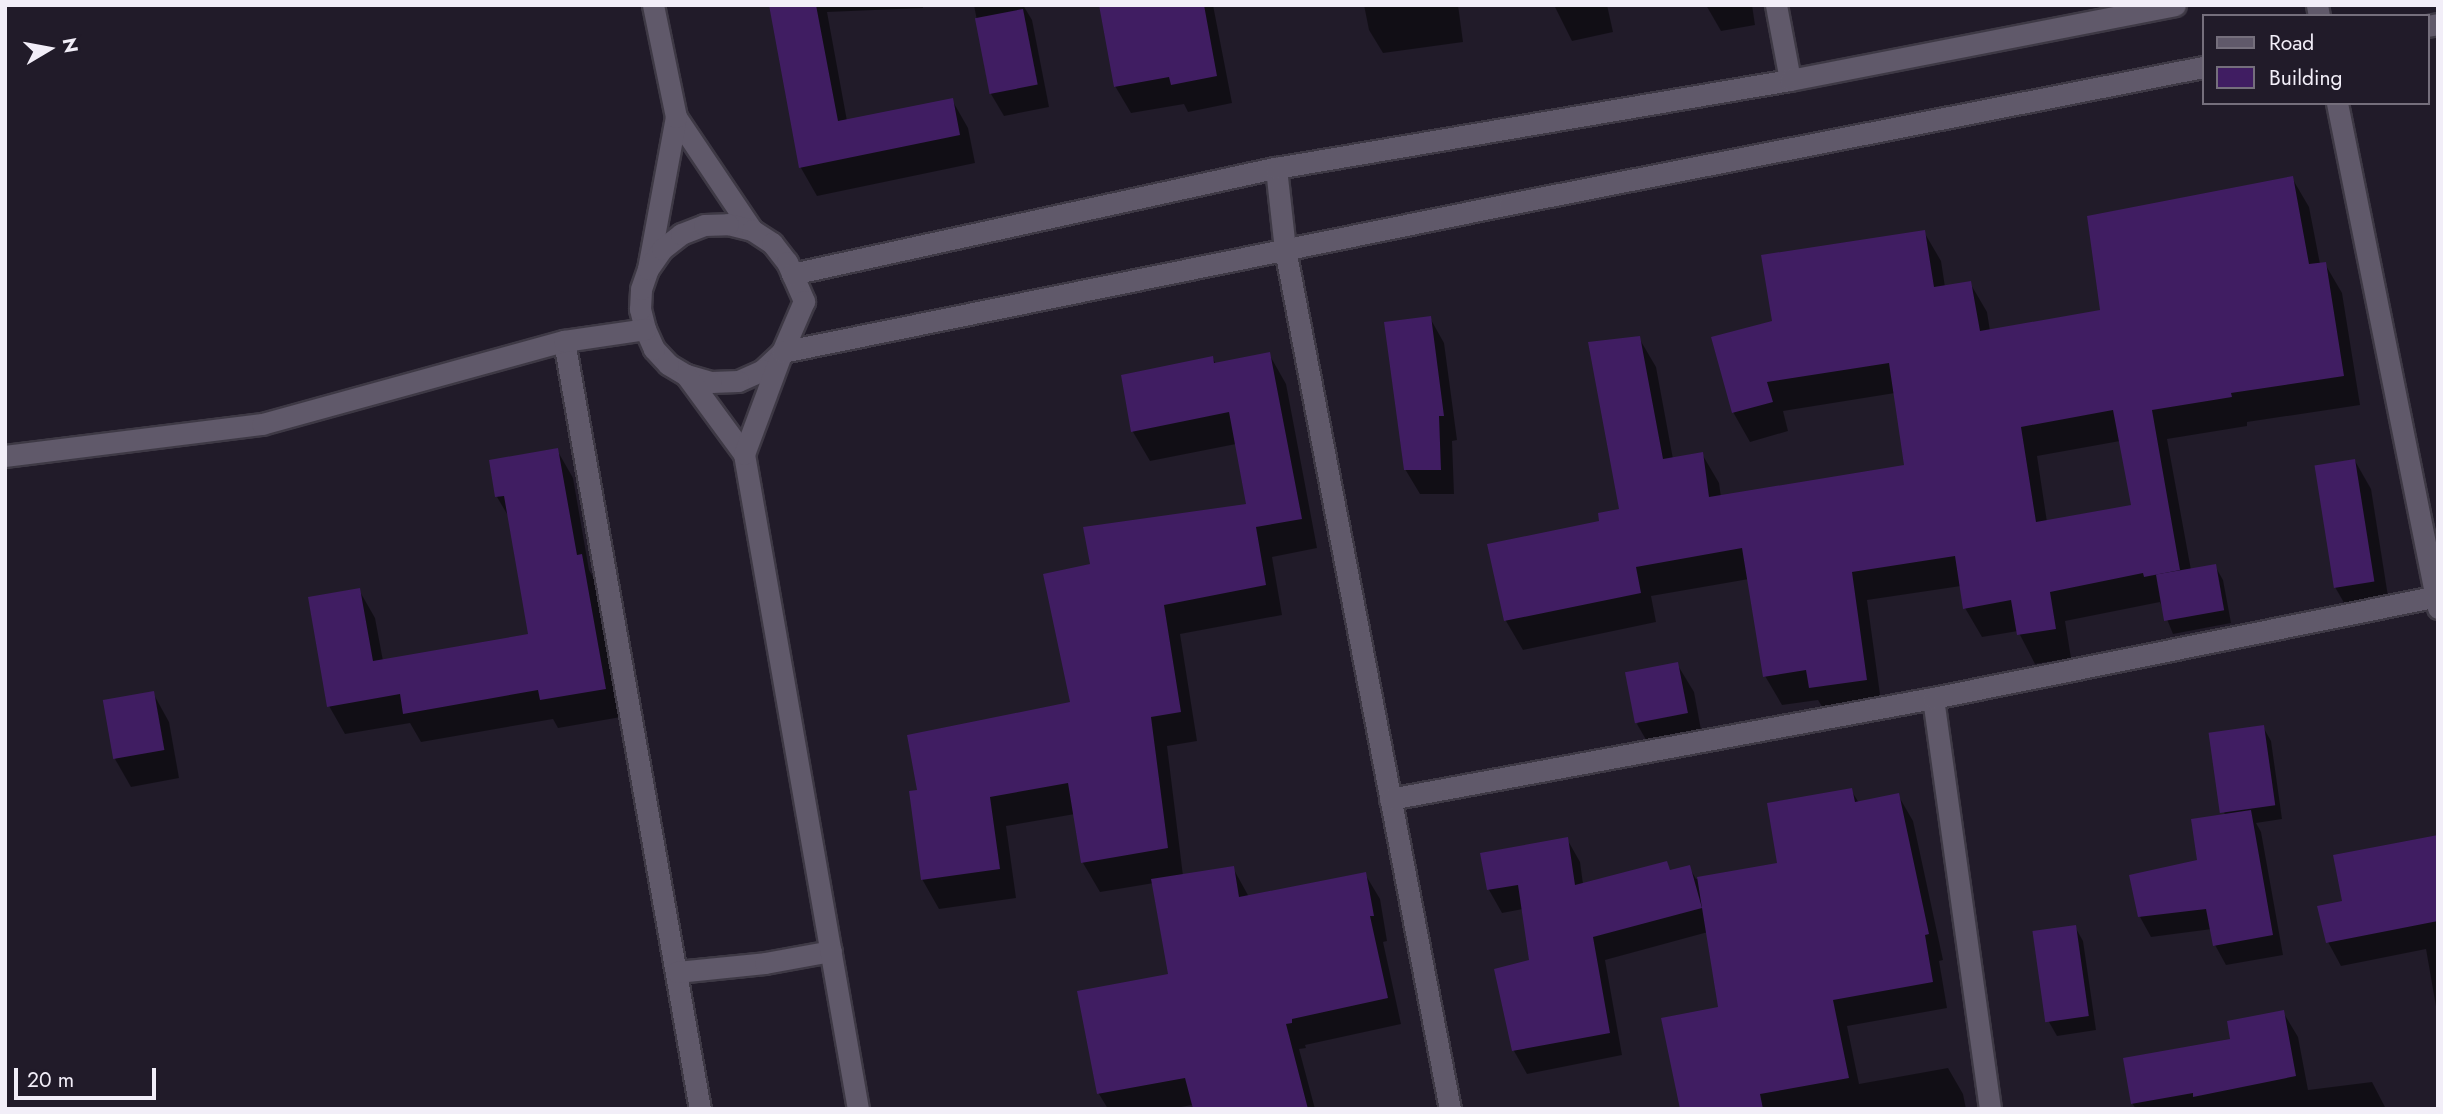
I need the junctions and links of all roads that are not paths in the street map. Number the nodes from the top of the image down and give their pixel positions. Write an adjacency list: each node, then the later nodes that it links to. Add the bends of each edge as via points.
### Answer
1 (653, 5): 7 (street)
2 (1776, 5): 5 (street)
3 (2175, 5): 5 (street)
4 (2202, 67): 10 (street)
5 (1790, 80): 8 (street)
6 (2337, 105): 19 (street)
7 (676, 117): 9 (street); 11 (street)
8 (1276, 168): 10 (street); 12 (street)
9 (752, 230): 11 (street, via 704,225 681,234 662,249); 12 (street, via 772,243)
10 (1285, 249): 15 (street); 21 (street)
11 (648, 269): 13 (street, via 640,309)
12 (792, 274): 15 (street, via 804,301)
13 (645, 330): 14 (street); 16 (street, via 654,349)
14 (564, 341): 18 (street, via 262,424); 23 (street)
15 (782, 352): 16 (street, via 763,370 738,381 711,382); 17 (street)
16 (686, 375): 17 (street)
17 (744, 454): 22 (street)
18 (5, 456)
19 (2437, 600): 20 (street)
20 (1933, 698): 21 (street); 27 (street)
21 (1390, 799): 26 (street)
22 (831, 951): 23 (street); 25 (street)
23 (677, 972): 24 (street)
24 (700, 1109)
25 (859, 1109)
26 (1450, 1109)
27 (1990, 1109)

